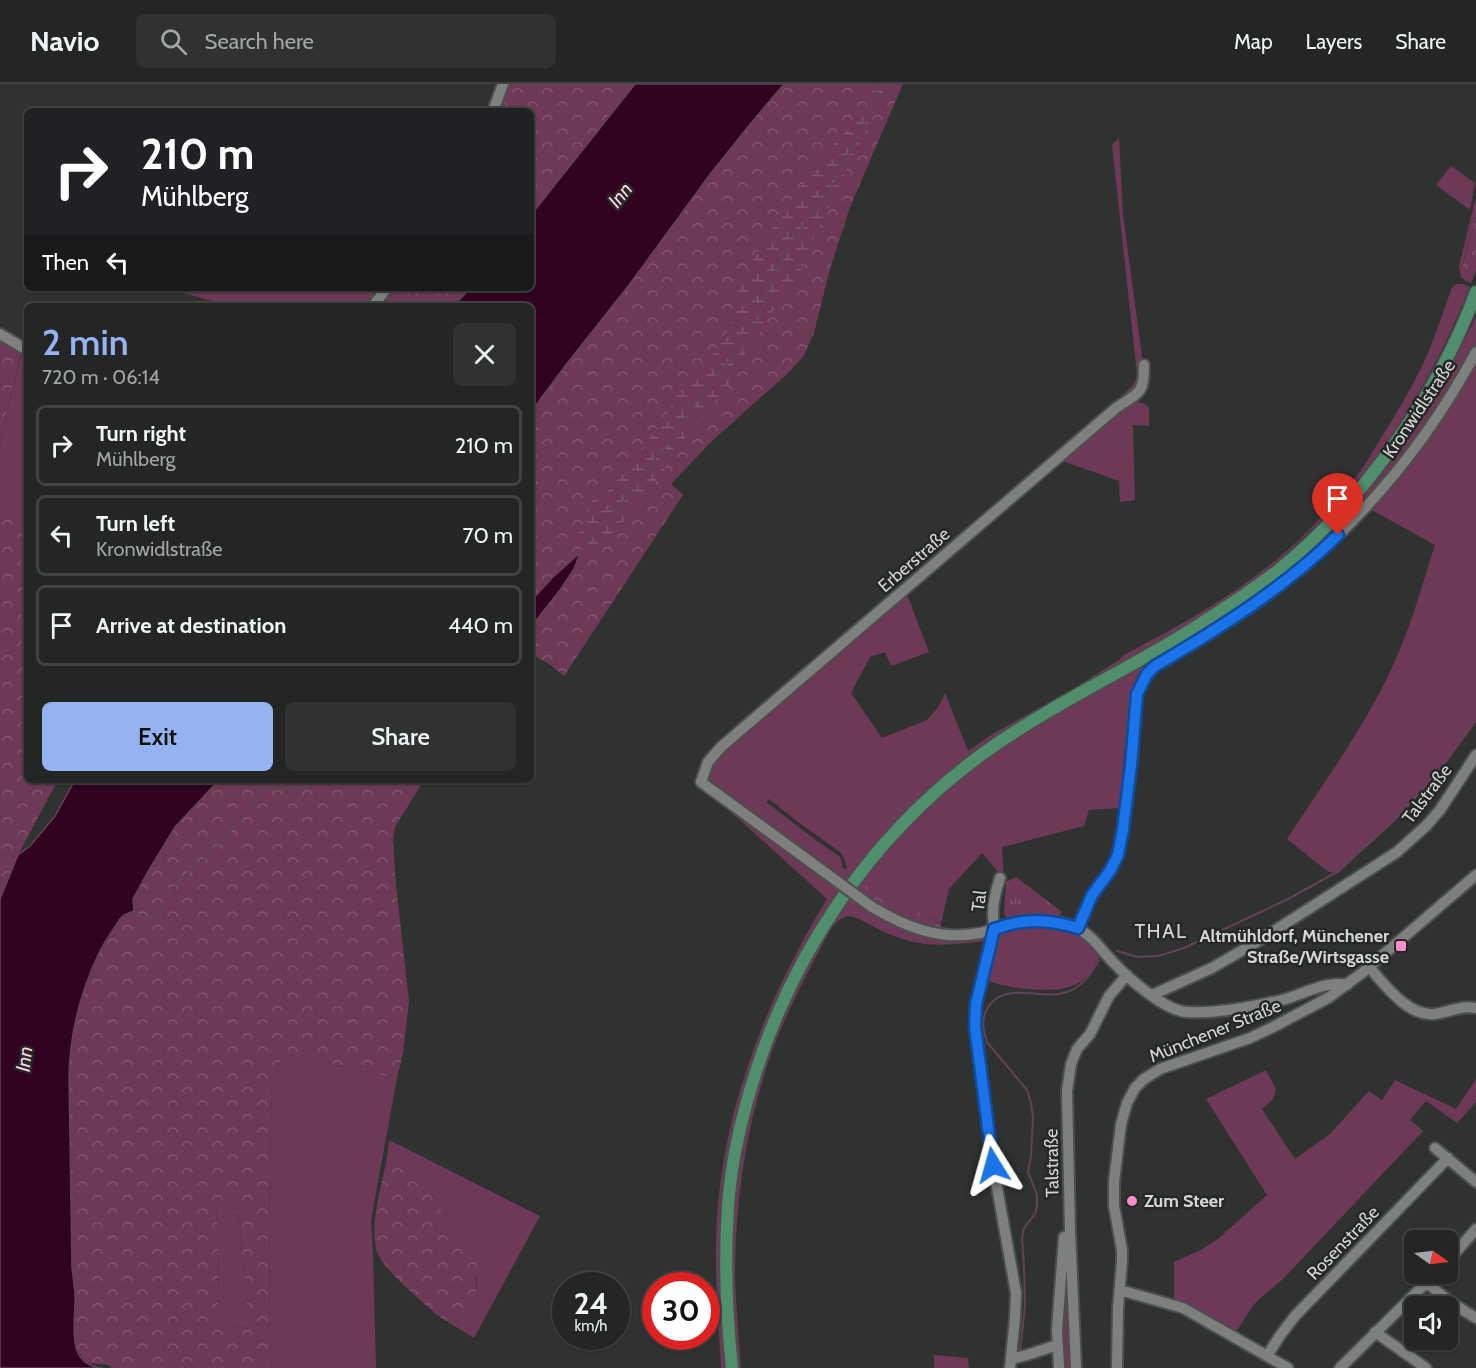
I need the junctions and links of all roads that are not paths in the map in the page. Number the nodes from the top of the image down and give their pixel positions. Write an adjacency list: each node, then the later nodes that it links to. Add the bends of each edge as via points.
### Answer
1 (503, 84): 2 (street)
2 (494, 108)
3 (385, 291): 5 (street)
4 (1476, 292): 35 (main road, via 1447,357 1405,428 1356,493 1318,534 1279,570 1232,604 1024,726 963,769 879,848 824,923 775,1018 737,1143 729,1191 726,1257)
5 (375, 303)
6 (0, 334): 7 (street)
7 (24, 348)
8 (1476, 352): 13 (street, Kronwidlstraße, via 1452,395 1406,460 1324,549 1232,620 1147,674 1137,694 1118,855 1092,895)
9 (1144, 365): 14 (street, Erberstraße, bridge, via 1144,381 1138,395 1116,408 721,747 708,762 701,782 872,907 909,927 942,935)
10 (1476, 755): 18 (street, Talstraße, via 1440,810 1397,852 1260,940 1212,968)
11 (1476, 875): 15 (street, Münchener Straße)
12 (1000, 878): 14 (street, Tal)
13 (1078, 928): 14 (street, via 1031,920); 16 (street)
14 (994, 929): 34 (street, Tal, via 976,1004 975,1027 993,1165 1016,1293)
15 (1369, 967): 17 (street, Münchener Straße); 19 (street, via 1401,1002 1415,1011 1434,1014)
16 (1127, 975): 18 (street); 25 (street, Talstraße, via 1108,996 1071,1064 1067,1091)
17 (1347, 985): 18 (street, via 1326,985 1281,1000 1201,1012 1176,1010); 29 (street, Münchener Straße, via 1250,1038 1160,1069 1135,1088 1121,1124 1115,1176 1114,1206 1122,1250)
18 (1152, 995)
19 (1476, 1008)
20 (1435, 1148): 21 (street)
21 (1448, 1158): 23 (street); 33 (street, Rosenstraße, via 1295,1316)
22 (1476, 1166): 23 (street)
23 (1472, 1178)
24 (1476, 1229): 26 (street)
25 (1070, 1231): 32 (street, via 1065,1232 1064,1239); 37 (street, Talstraße)
26 (1458, 1250)
27 (1424, 1284): 31 (street)
28 (1428, 1284): 30 (street)
29 (1120, 1290): 33 (street, via 1183,1308); 38 (street, Münchener Straße)
30 (1476, 1318)
31 (1375, 1332): 40 (street); 41 (street)
32 (1057, 1345): 34 (street); 36 (street)
33 (1267, 1356): 39 (street)
34 (1011, 1362)
35 (732, 1368)
36 (1059, 1368)
37 (1076, 1368)
38 (1117, 1368)
39 (1288, 1368)
40 (1340, 1368)
41 (1426, 1368)

